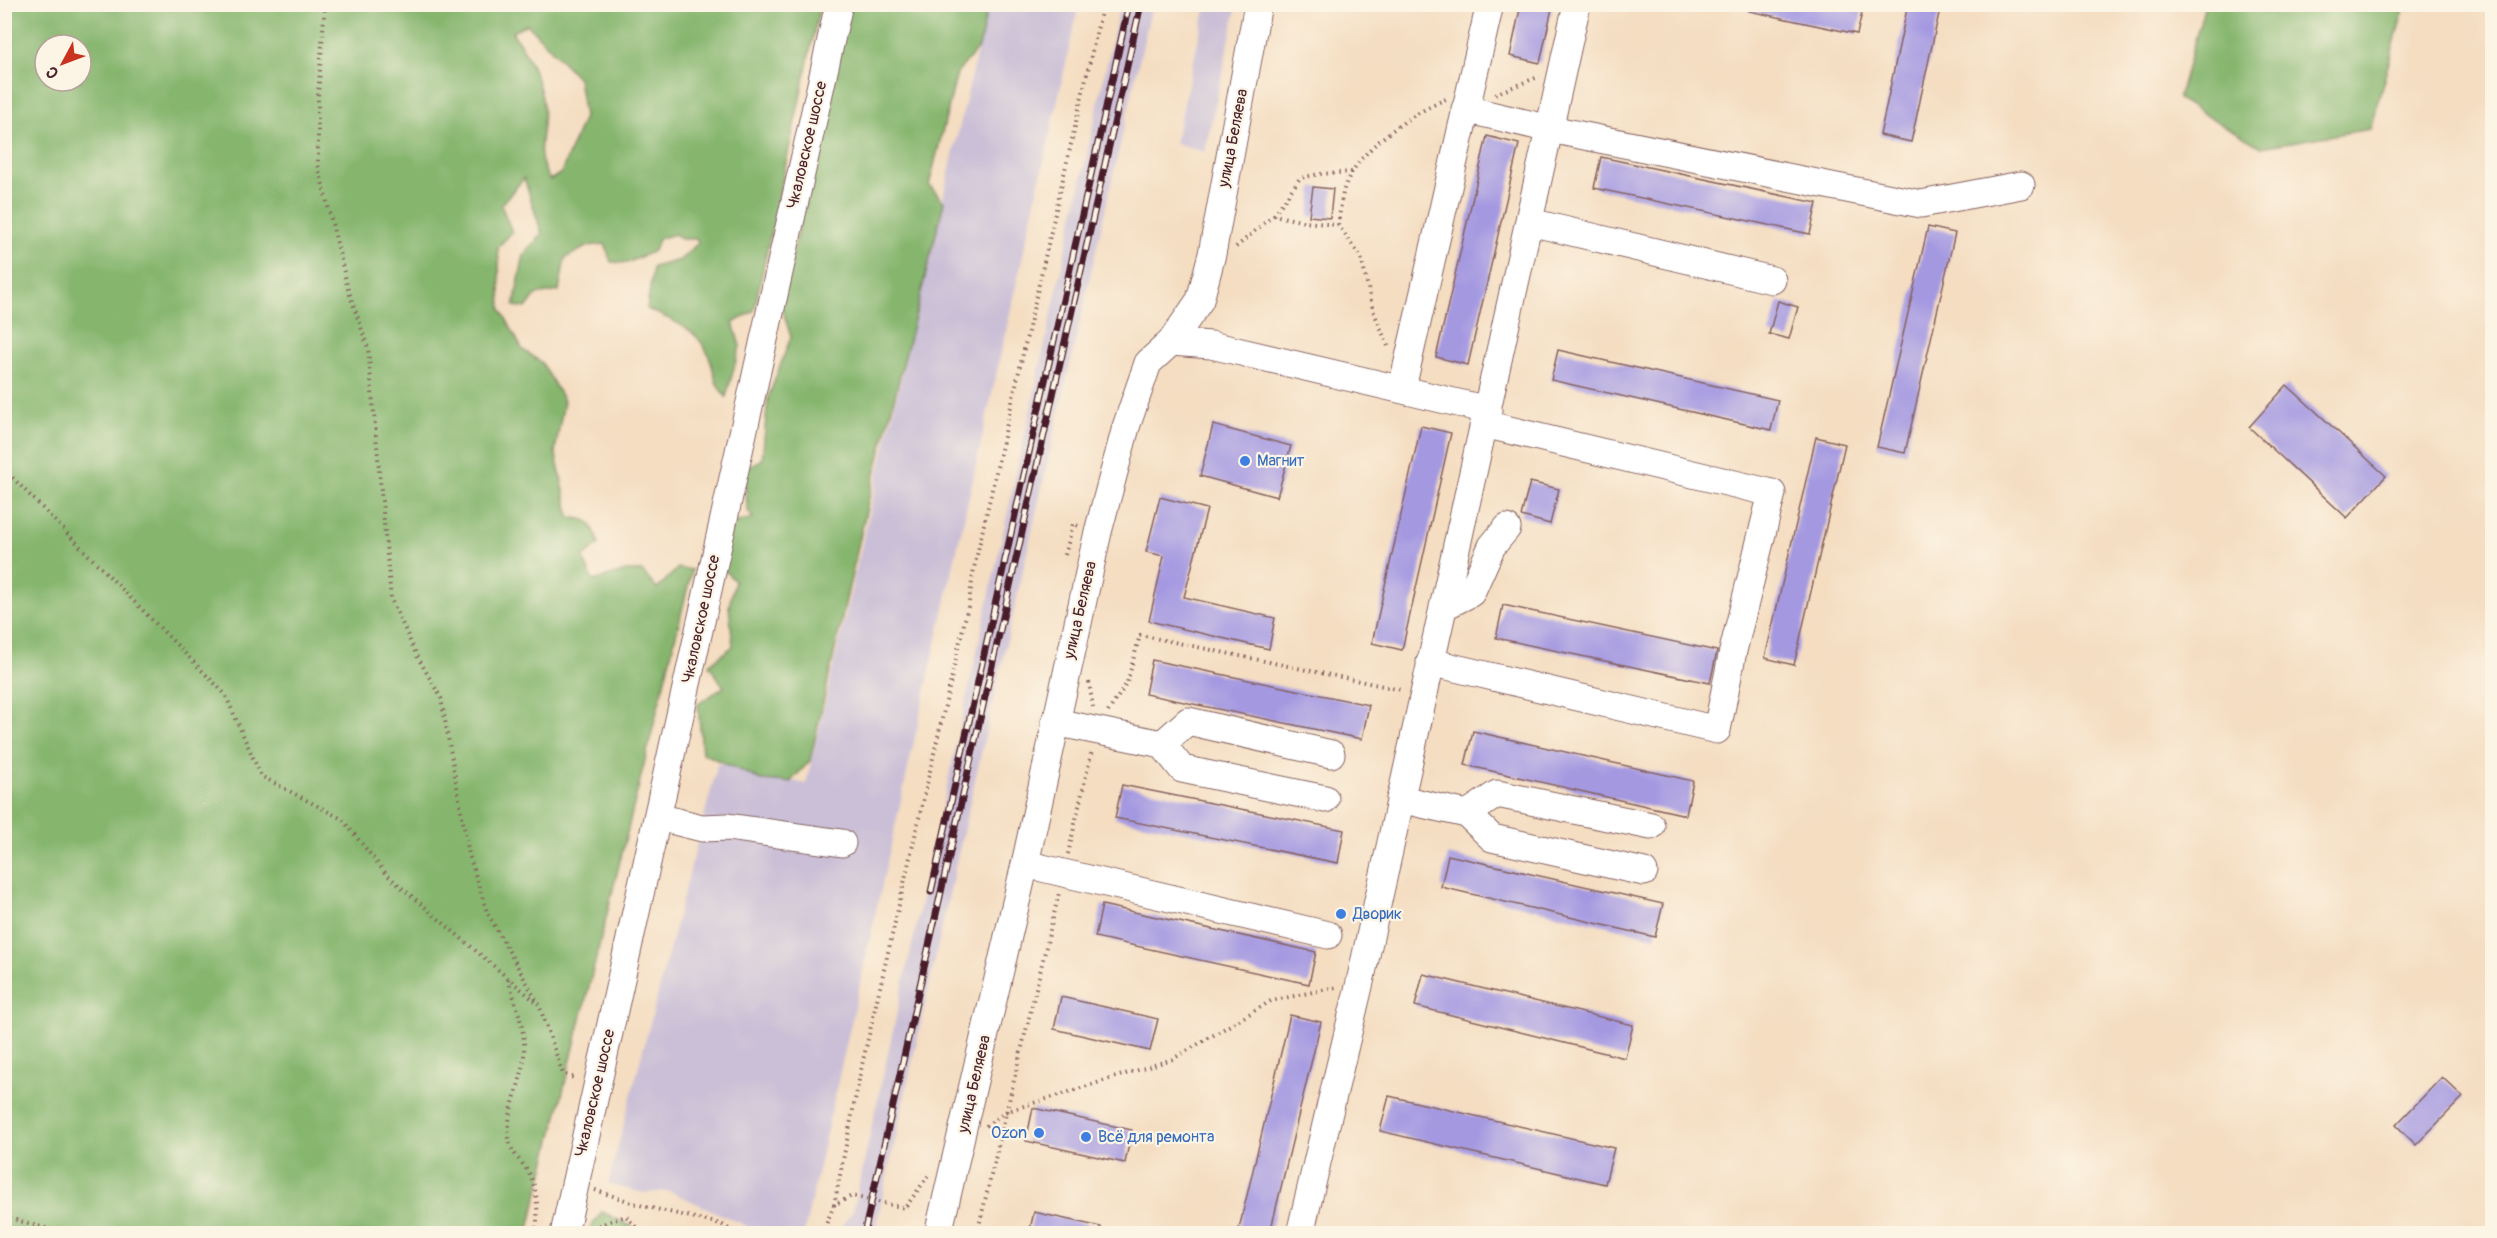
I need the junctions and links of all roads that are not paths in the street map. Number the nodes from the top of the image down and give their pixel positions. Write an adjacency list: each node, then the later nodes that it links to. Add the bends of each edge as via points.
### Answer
1 (839, 4): 22 (street, Чкаловское шоссе)
2 (1258, 4): 10 (street, улица Беляева, via 1212,254 1200,300)
3 (1490, 4): 5 (street)
4 (1577, 4): 6 (street)
5 (1467, 103): 6 (street); 11 (street)
6 (1550, 129): 7 (street, via 1922,204); 8 (street)
7 (2022, 186)
8 (1530, 222): 9 (street); 12 (street)
9 (1772, 280)
10 (1171, 342): 11 (street, via 1242,343); 16 (street, улица Беляева, via 1148,363 1126,427)
11 (1401, 388): 12 (street)
12 (1486, 417): 14 (street); 15 (street, via 1772,493 1717,730)
13 (1507, 528): 14 (street, via 1492,546 1470,593)
14 (1443, 607): 15 (street)
15 (1430, 662): 20 (street)
16 (1055, 722): 17 (street); 25 (street, улица Беляева)
17 (1162, 744): 18 (street, via 1188,721); 19 (street, via 1182,769)
18 (1331, 754)
19 (1325, 798)
20 (1400, 799): 21 (street); 30 (street)
21 (1467, 814): 23 (street, via 1497,794); 26 (street, via 1492,838)
22 (658, 817): 24 (street, via 702,828 728,827); 28 (street, Чкаловское шоссе, via 575,1184)
23 (1651, 826)
24 (842, 843)
25 (1025, 864): 27 (street); 29 (street, улица Беляева)
26 (1644, 872)
27 (1328, 935)
28 (572, 1232)
29 (938, 1233)
30 (1300, 1233)

